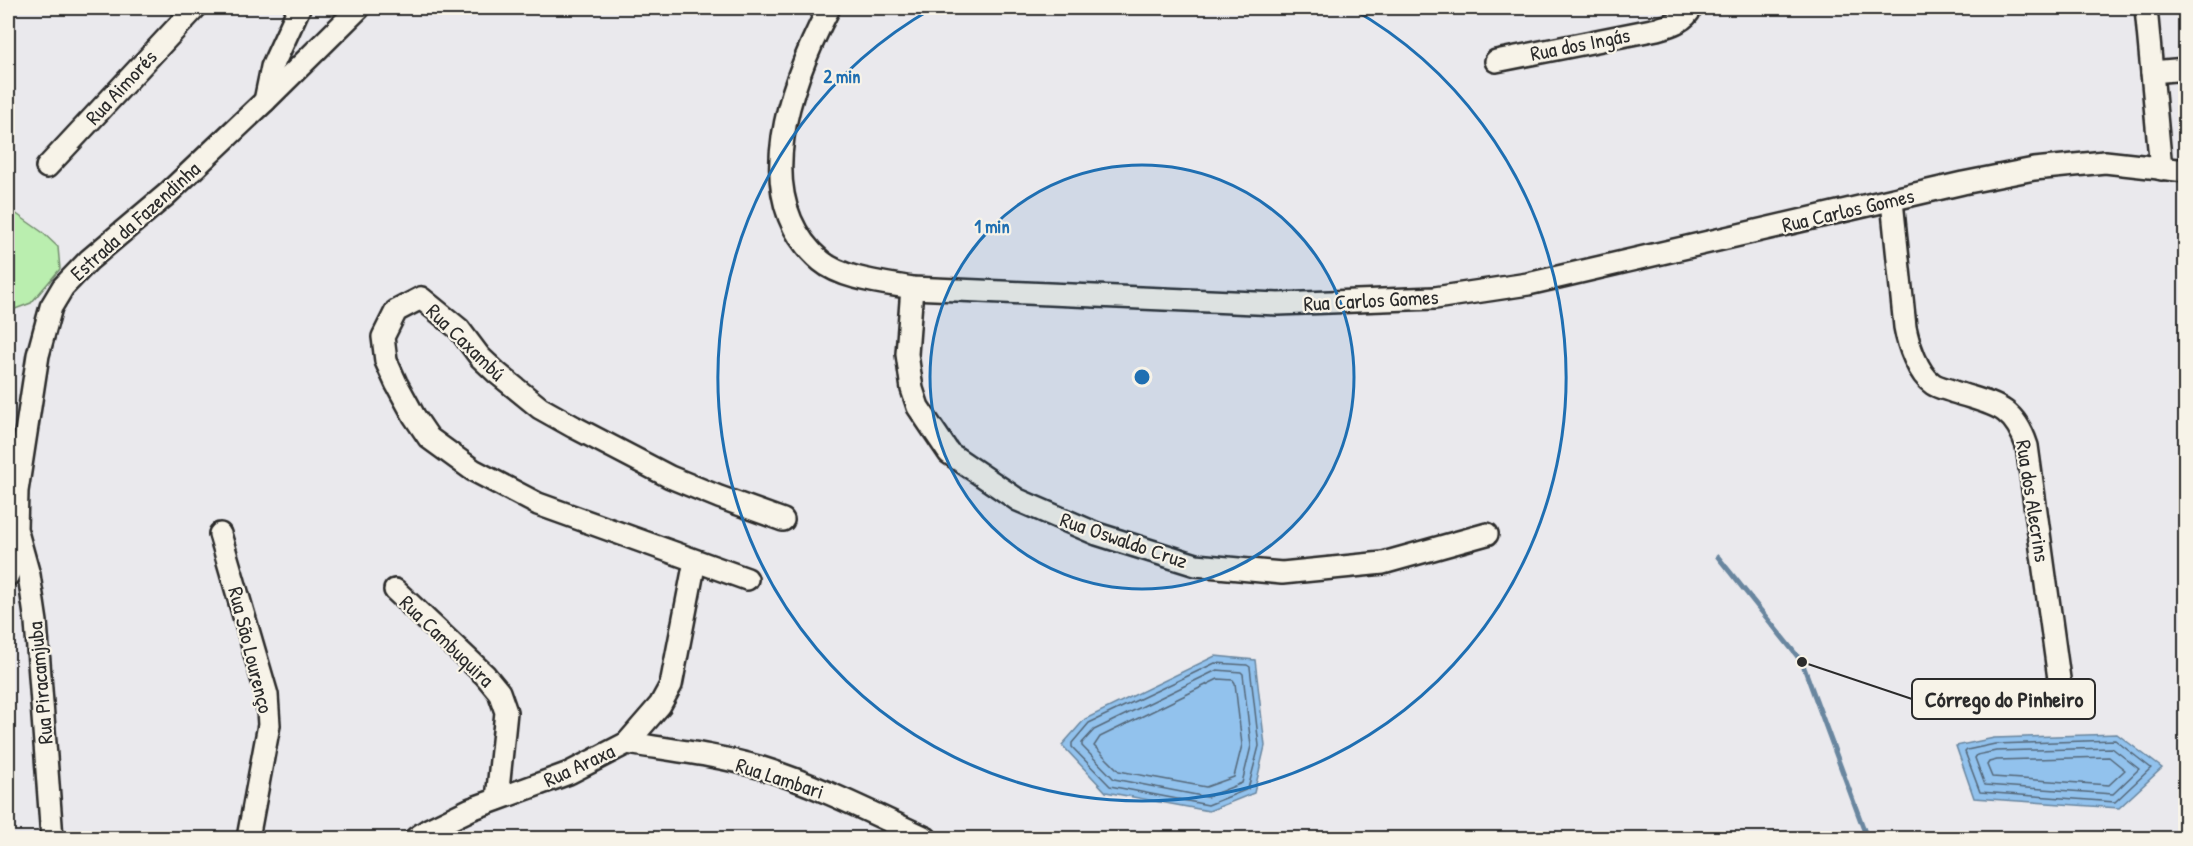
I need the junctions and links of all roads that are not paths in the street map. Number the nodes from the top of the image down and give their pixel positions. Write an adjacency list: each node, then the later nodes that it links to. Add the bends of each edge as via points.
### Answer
1 (195, 8): 11 (street, Rua Aimorés)
2 (299, 8): 10 (street, via 272,67)
3 (359, 8): 10 (street, Estrada da Fazendinha)
4 (829, 8): 15 (street, Rua Carlos Gomes, via 792,95 781,144 780,169 789,215 800,238 822,262 856,278)
5 (1691, 8): 7 (street, Rua dos Ingás, via 1688,15 1658,29)
6 (2146, 8): 9 (street)
7 (1496, 61)
8 (2186, 69): 9 (street)
9 (2152, 72): 12 (street)
10 (265, 101): 16 (street, Estrada da Fazendinha, via 63,287 51,307 38,355)
11 (47, 167)
12 (2161, 169): 13 (street, Rua Carlos Gomes); 14 (street, Rua Carlos Gomes, via 2105,162 2034,169)
13 (2186, 171)
14 (1892, 201): 15 (street, Rua Carlos Gomes, via 1528,284 1435,298 1278,304); 25 (street, Rua dos Alecrins, via 1905,327 1908,346 1917,364 1932,384 2006,410 2021,427 2027,446)
15 (912, 288): 20 (street, Rua Oswaldo Cruz, via 907,354 918,407 949,453 1017,500 1097,534 1196,565 1282,573 1383,563)
16 (12, 491): 18 (street, Estrada da Fazendinha)
17 (783, 520): 21 (street, Rua Caxambú, via 670,477 540,408 497,373 459,329 421,298 396,311 383,337 386,361 408,407 429,438 473,471 538,504)
18 (16, 529): 22 (street); 28 (street, Rua Piracamjuba, via 29,575 36,622)
19 (220, 534): 29 (street, Rua São Lourenço, via 268,705 269,725)
20 (1487, 534)
21 (695, 561): 23 (street, Rua Caxambú); 26 (street, Rua Araxa, via 671,685 660,705)
22 (8, 575)
23 (747, 579)
24 (395, 590): 27 (street, Rua Cambuquira, via 499,692 506,712)
25 (2060, 686)
26 (627, 743): 27 (street, Rua Araxa, via 569,773); 31 (street, Rua Lambari, via 762,768)
27 (497, 799): 30 (street, Rua Araxa, via 471,808)
28 (52, 838)
29 (248, 838)
30 (416, 838)
31 (926, 838)

